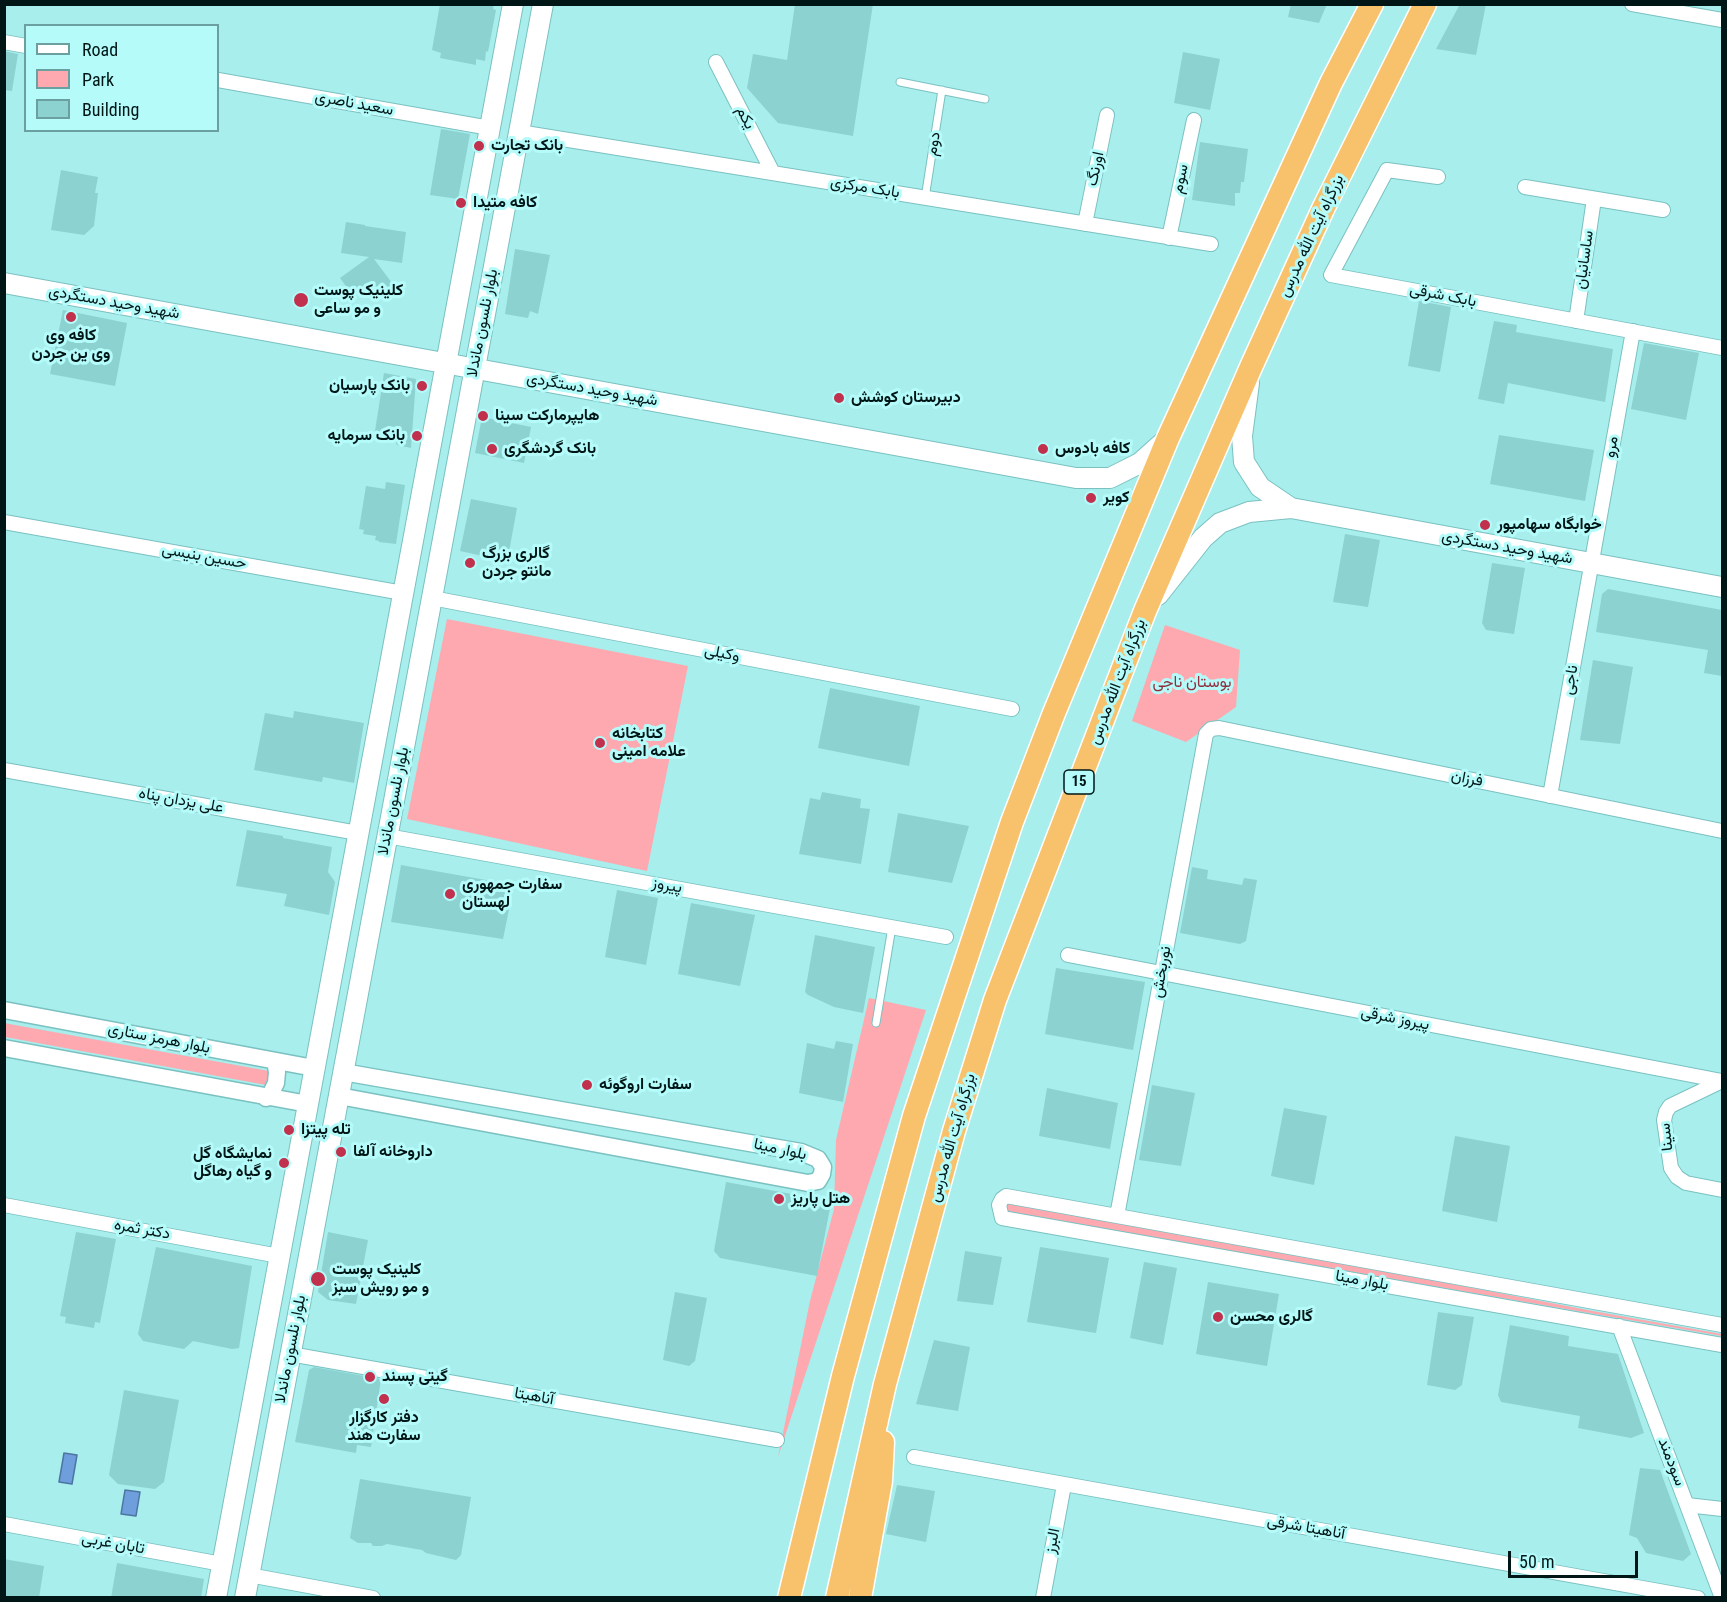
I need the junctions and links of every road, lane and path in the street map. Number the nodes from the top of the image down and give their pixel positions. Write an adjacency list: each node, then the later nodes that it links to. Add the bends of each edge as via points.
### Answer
1 (513, 4): 18 (main road, بلوار نلسون ماندلا)
2 (543, 4): 19 (main road, بلوار نلسون ماندلا)
3 (1358, 4): 15 (main road)
4 (1372, 4): 15 (highway)
5 (1425, 4): 35 (highway, بزرگراه آیت الله مدرس / 15, via 1323,209)
6 (1632, 4): 7 (street)
7 (1722, 20)
8 (4, 42): 9 (street)
9 (24, 46)
10 (716, 62): 20 (street, یکم)
11 (219, 80): 18 (street, سعید ناصری)
12 (900, 82): 13 (lane)
13 (942, 90): 14 (lane); 23 (lane, دوم)
14 (985, 99)
15 (1320, 105): 36 (highway)
16 (1107, 115): 26 (street, اورنگ)
17 (1194, 120): 27 (street, سوم)
18 (490, 128): 33 (main road, بلوار نلسون ماندلا)
19 (519, 132): 20 (street, بابک مرکزی); 34 (main road, بلوار نلسون ماندلا)
20 (773, 173): 23 (street, بابک مرکزی)
21 (1438, 177): 30 (street, بابک شرقی, via 1387,170 1331,275)
22 (1525, 187): 24 (street)
23 (925, 198): 26 (street, بابک مرکزی)
24 (1594, 199): 25 (street); 30 (street, ساسانیان)
25 (1663, 210)
26 (1085, 224): 27 (street, بابک مرکزی)
27 (1169, 237): 28 (street, بابک مرکزی)
28 (1211, 244)
29 (4, 283): 33 (main road, شهید وحید دستگردی)
30 (1576, 321): 31 (street, بابک شرقی)
31 (1633, 332): 32 (street, بابک شرقی); 39 (street, مرو)
32 (1722, 348)
33 (446, 363): 34 (main road, شهید وحید دستگردی); 41 (main road, بلوار نلسون ماندلا)
34 (475, 368): 36 (main road, شهید وحید دستگردی, via 1076,478 1110,478 1140,464); 42 (main road, بلوار نلسون ماندلا)
35 (1251, 368): 37 (main road, شهید وحید دستگردی, via 1242,435 1244,462 1260,487); 43 (highway, بزرگراه آیت الله مدرس / 15)
36 (1167, 438): 84 (highway, via 1012,822 928,1071 846,1365)
37 (1291, 508): 39 (main road, شهید وحید دستگردی); 43 (main road, شهید وحید دستگردی, via 1249,512 1220,523 1203,538)
38 (4, 522): 41 (street, حسین بنیسی)
39 (1592, 564): 40 (main road, شهید وحید دستگردی); 47 (street, ناجی)
40 (1722, 587)
41 (403, 593): 49 (main road, بلوار نلسون ماندلا)
42 (432, 598): 44 (street, وكيلی); 50 (main road, بلوار نلسون ماندلا)
43 (1145, 611): 77 (highway, بزرگراه آیت الله مدرس / 15, via 995,1000 954,1131)
44 (1012, 709)
45 (1211, 729): 47 (street, فرزان); 56 (street, نوربخش, via 1206,734)
46 (4, 770): 49 (street, علی یزدان پناه)
47 (1550, 796): 48 (street, فرزان)
48 (1722, 831)
49 (358, 833): 53 (main road, بلوار نلسون ماندلا)
50 (387, 836): 51 (street, پیروز); 54 (main road, بلوار نلسون ماندلا)
51 (892, 927): 52 (street, پیروز); 58 (lane)
52 (946, 937)
53 (339, 939): 54 (main road); 61 (main road, بلوار نلسون ماندلا)
54 (367, 944): 62 (main road, بلوار نلسون ماندلا)
55 (1068, 956): 56 (street, پیروز شرقی)
56 (1162, 974): 64 (street, پیروز شرقی); 71 (street, نوربخش)
57 (4, 1010): 60 (street, بلوار هرمز ستاری)
58 (876, 1023)
59 (4, 1048): 66 (street)
60 (275, 1061): 61 (street, بلوار هرمز ستاری); 66 (street, via 276,1083)
61 (314, 1068): 68 (main road, بلوار نلسون ماندلا)
62 (343, 1072): 63 (street, بلوار مینا); 65 (main road, بلوار نلسون ماندلا)
63 (370, 1077): 67 (street, via 363,1092); 67 (street, بلوار مینا, via 801,1152 818,1160 822,1174 818,1181 808,1183)
64 (1722, 1081): 69 (street, سینا, via 1670,1106 1664,1120 1671,1168 1677,1177 1686,1183)
65 (339, 1096): 67 (street, بلوار مینا); 76 (main road, بلوار نلسون ماندلا)
66 (267, 1098): 68 (street)
67 (365, 1101)
68 (308, 1104): 72 (main road, بلوار نلسون ماندلا)
69 (1722, 1190)
70 (4, 1205): 72 (street, دکتر ثمره)
71 (1118, 1216): 73 (street, بلوار مینا); 74 (street, بلوار مینا, via 1006,1196 999,1205 1002,1218)
72 (279, 1256): 85 (main road, بلوار نلسون ماندلا)
73 (1722, 1325)
74 (1619, 1326): 75 (street, بلوار مینا); 81 (street, سودمند)
75 (1722, 1345)
76 (290, 1354): 78 (street, آناهیتا); 86 (main road, بلوار نلسون ماندلا)
77 (885, 1384): 92 (highway, بزرگراه آیت الله مدرس / 15); 93 (highway, via 881,1480)
78 (777, 1440)
79 (914, 1458): 80 (street, آناهیتا شرقی)
80 (1064, 1485): 94 (street, البرز); 95 (street, آناهیتا شرقی)
81 (1687, 1505): 82 (street); 96 (street, سودمند)
82 (1722, 1509)
83 (4, 1524): 85 (street, تابان غربی)
84 (797, 1561): 90 (highway); 91 (highway)
85 (222, 1564): 87 (main road, بلوار نلسون ماندلا)
86 (249, 1575): 88 (main road, بلوار نلسون ماندلا); 89 (street)
87 (216, 1598)
88 (245, 1598)
89 (373, 1598)
90 (780, 1598)
91 (789, 1598)
92 (837, 1598)
93 (860, 1598)
94 (1043, 1598)
95 (1698, 1598)
96 (1722, 1598)

